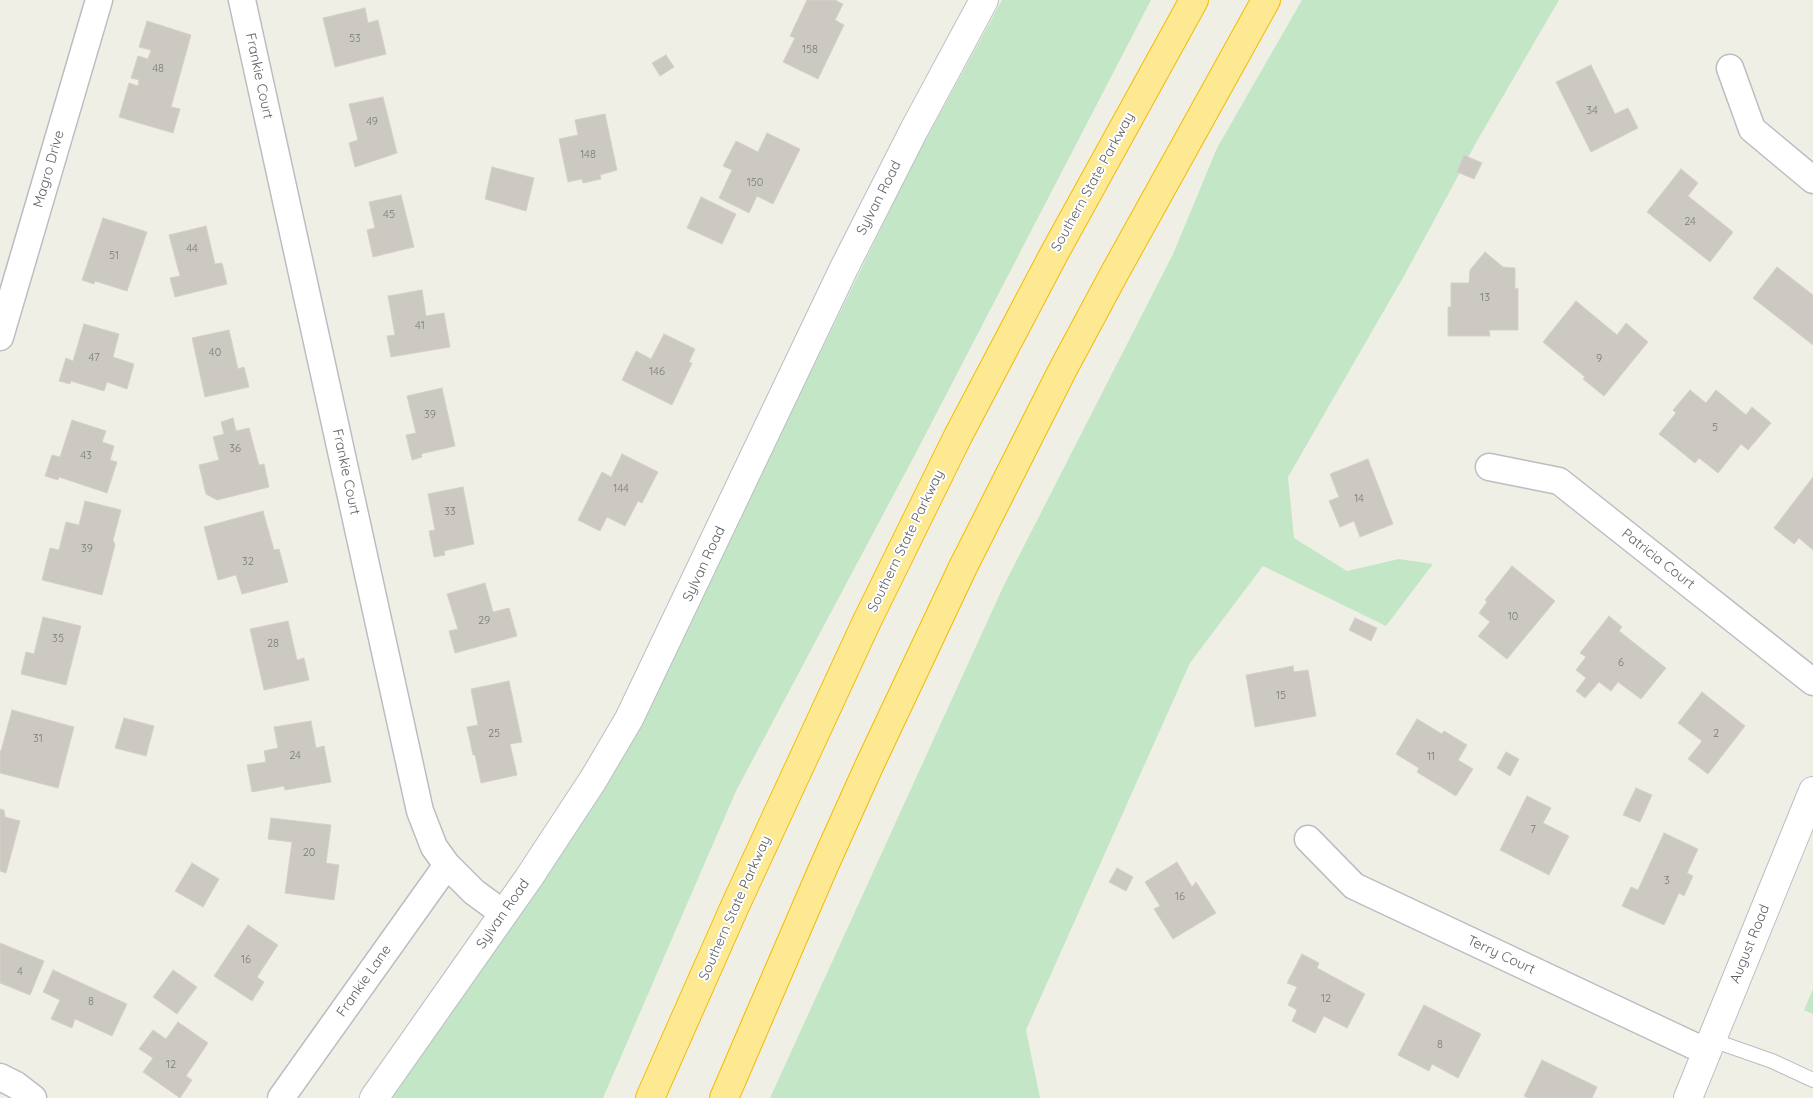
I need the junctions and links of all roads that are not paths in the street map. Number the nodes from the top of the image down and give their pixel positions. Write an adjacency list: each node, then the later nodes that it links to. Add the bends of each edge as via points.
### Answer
1 (99, 0): 8 (street, Magro Drive)
2 (242, 0): 13 (street, Frankie Court, via 420,811 434,847)
3 (984, 0): 14 (street, Sylvan Road, via 861,233 640,699 581,800)
4 (1194, 0): 15 (highway, Southern State Parkway, via 958,436 866,621)
5 (1266, 0): 19 (highway, via 1062,371 963,567 850,806)
6 (1730, 68): 7 (street, via 1752,129)
7 (1813, 180)
8 (0, 337)
9 (1489, 467): 10 (street, Patricia Court, via 1558,481)
10 (1813, 682)
11 (1813, 791): 16 (street, August Road)
12 (1308, 839): 16 (street, Terry Court, via 1354,886)
13 (447, 865): 14 (street, Frankie Court, via 474,892); 21 (street, Frankie Lane)
14 (504, 914): 22 (street, Sylvan Road)
15 (691, 1004): 23 (highway); 24 (highway, Southern State Parkway)
16 (1709, 1046): 18 (lane, via 1772,1061); 25 (street, August Road)
17 (0, 1077): 20 (street)
18 (1813, 1080)
19 (729, 1090)
20 (34, 1098)
21 (281, 1098)
22 (374, 1098)
23 (633, 1098)
24 (650, 1098)
25 (1688, 1098)

